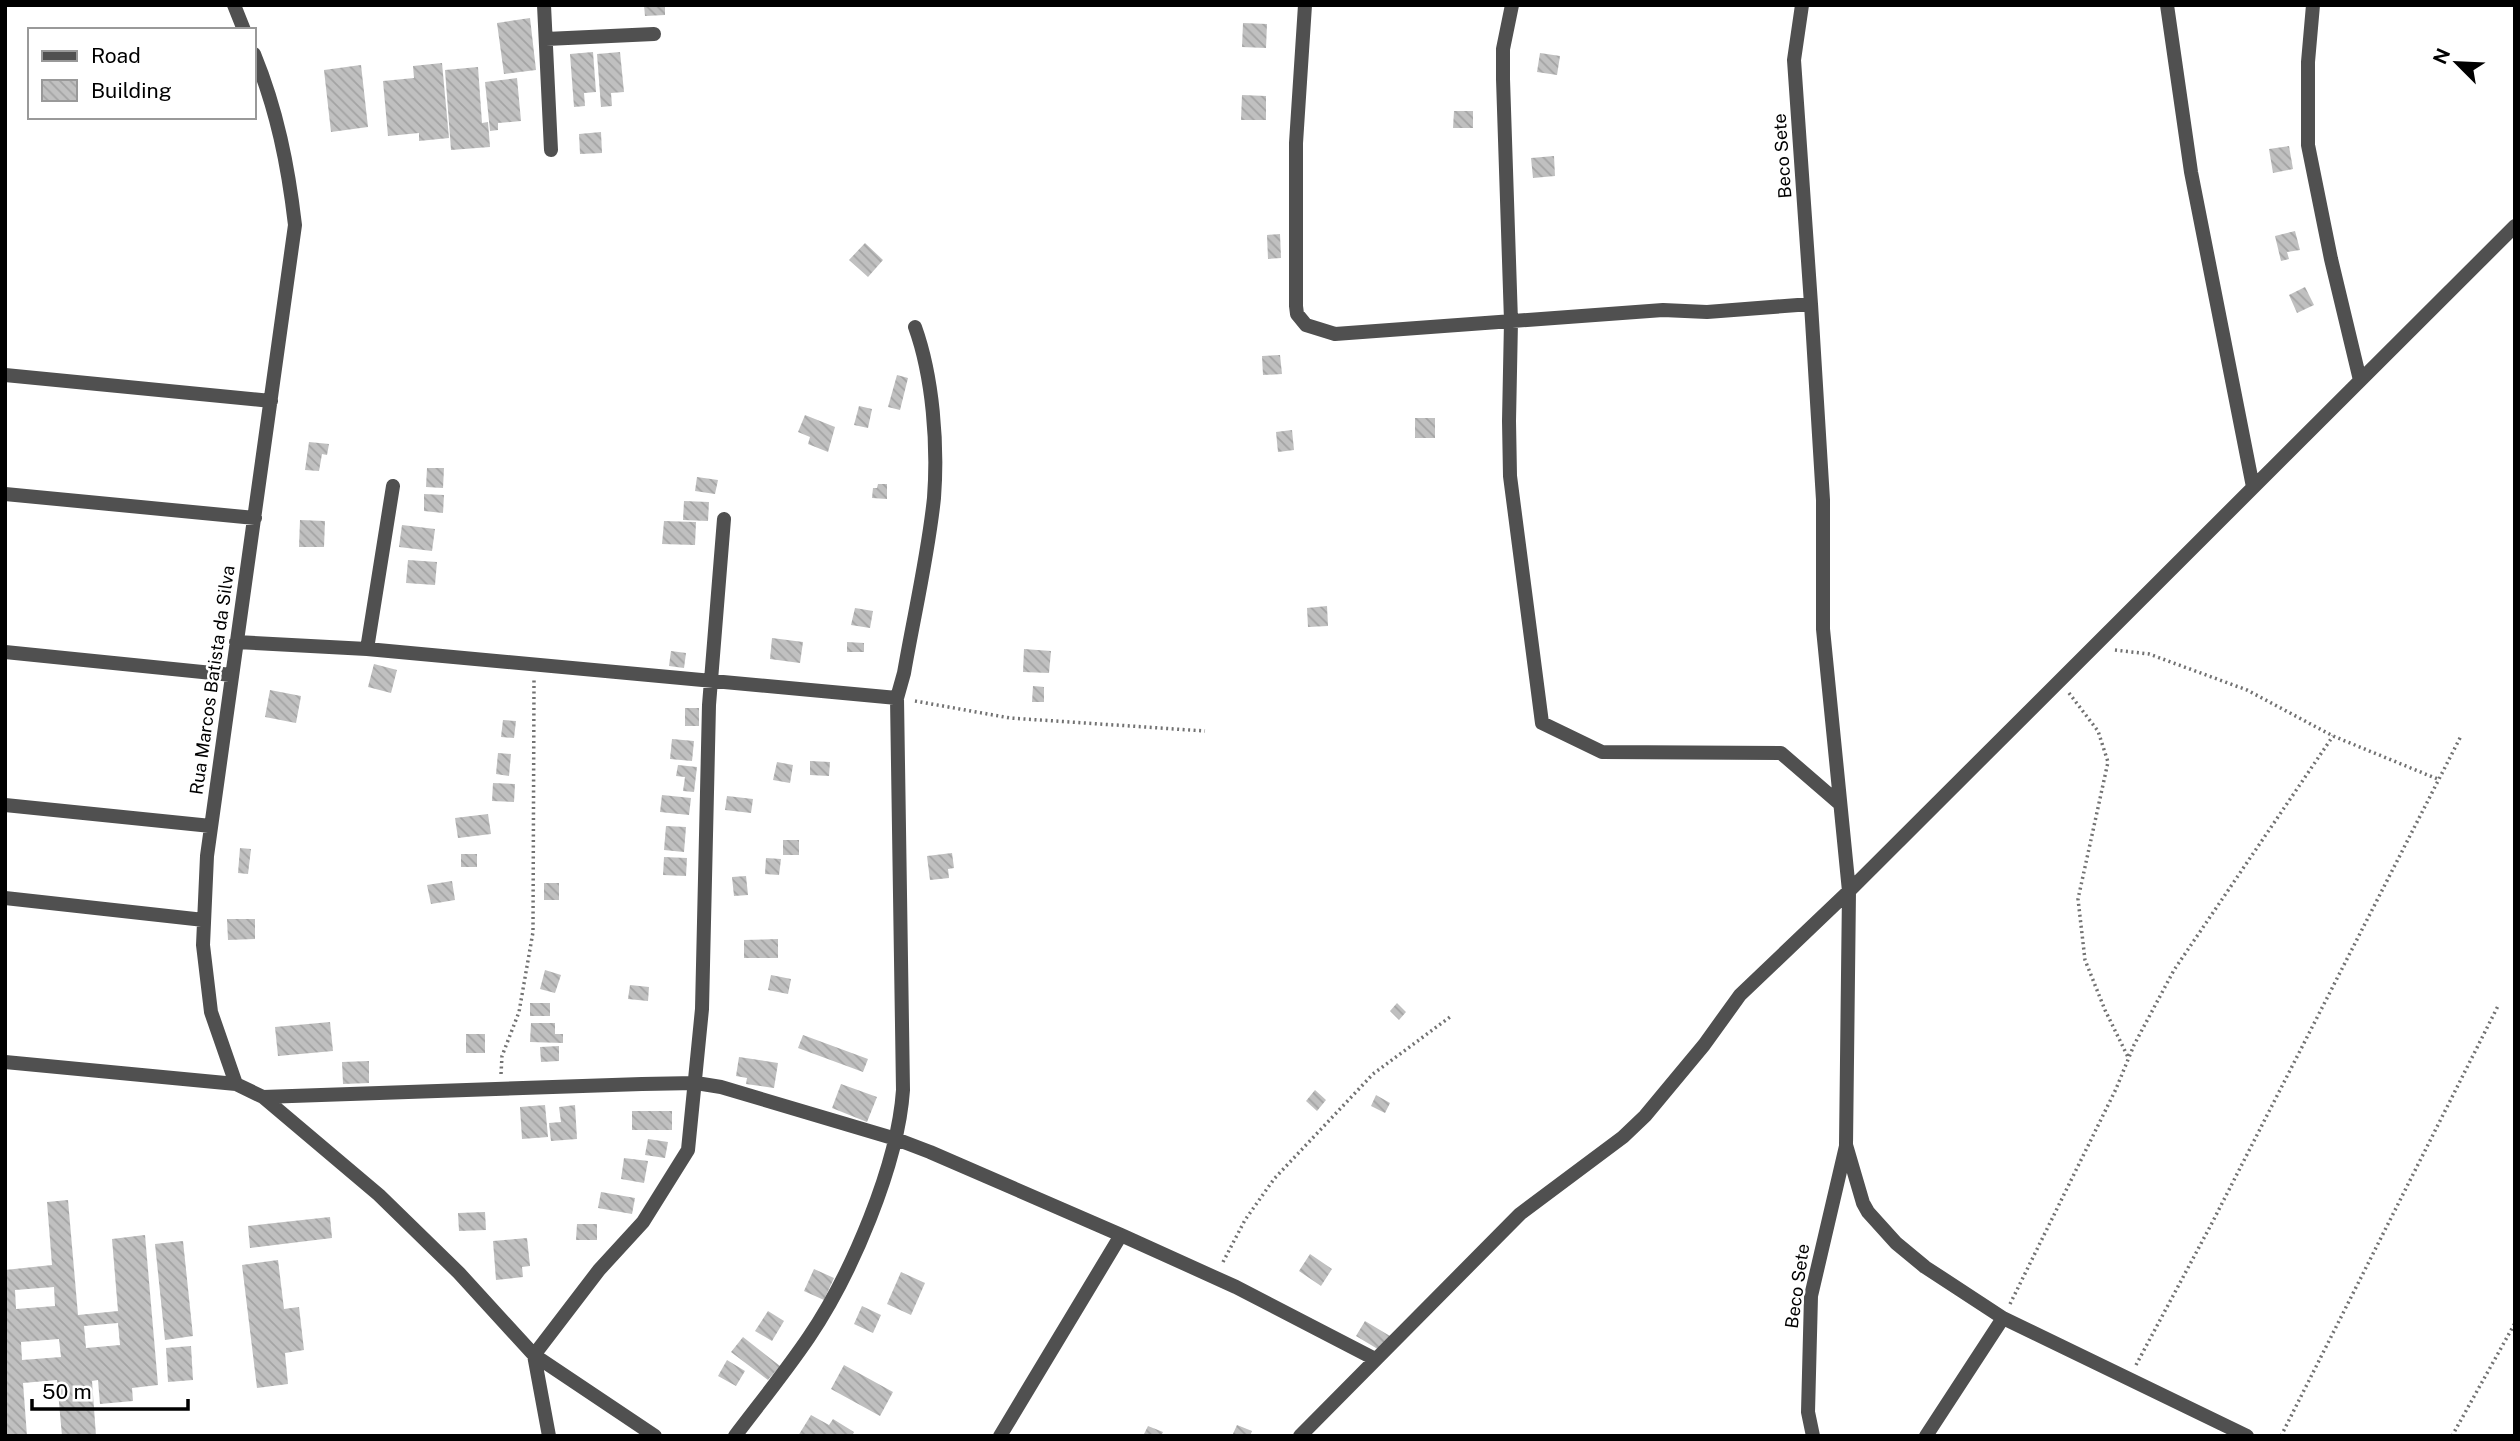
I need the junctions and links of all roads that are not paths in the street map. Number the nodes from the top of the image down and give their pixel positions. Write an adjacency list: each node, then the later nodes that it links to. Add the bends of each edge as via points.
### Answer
1 (234, 5): 8 (street)
2 (544, 5): 10 (street)
3 (1305, 5): 15 (street, via 1296,143 1297,314 1313,329 1335,334)
4 (1512, 5): 15 (street, via 1503,49)
5 (1802, 5): 14 (street, Beco Sete, via 1794,60)
6 (2167, 5): 21 (street, via 2191,172)
7 (2313, 5): 18 (street, via 2308,145)
8 (243, 28)
9 (654, 34): 10 (street)
10 (546, 39): 12 (street)
11 (256, 59): 19 (street, Rua Marcos Batista da Silva, via 285,149 295,225)
12 (551, 150)
13 (2515, 226): 18 (street)
14 (1811, 304): 15 (street); 31 (street, Beco Sete, via 1823,500 1823,629)
15 (1511, 321): 31 (street, via 1510,476 1542,723 1602,752 1781,753)
16 (915, 327): 30 (street, via 927,370 934,497)
17 (5, 375): 19 (street)
18 (2360, 380): 21 (street)
19 (271, 401): 23 (street, Rua Marcos Batista da Silva)
20 (393, 486): 26 (street)
21 (2253, 487): 34 (street)
22 (5, 494): 23 (street)
23 (255, 519): 25 (street, Rua Marcos Batista da Silva)
24 (724, 519): 29 (street)
25 (236, 642): 26 (street); 28 (street, Rua Marcos Batista da Silva)
26 (367, 649): 29 (street)
27 (5, 652): 28 (street)
28 (232, 675): 33 (street, Rua Marcos Batista da Silva)
29 (711, 680): 30 (street); 38 (street)
30 (897, 698): 41 (street, via 903,1090)
31 (1840, 804): 34 (street, Beco Sete)
32 (5, 805): 33 (street)
33 (211, 826): 36 (street, Rua Marcos Batista da Silva)
34 (1849, 891): 42 (street, Beco Sete); 46 (street, via 1740,995 1671,1086 1630,1130 1520,1214)
35 (5, 898): 36 (street)
36 (204, 920): 39 (street, Rua Marcos Batista da Silva, via 211,1012)
37 (5, 1062): 39 (street)
38 (696, 1083): 40 (street); 41 (street); 45 (street, via 688,1150 643,1222 599,1269)
39 (236, 1084): 40 (street)
40 (263, 1097): 45 (street, via 379,1195)
41 (896, 1139): 43 (street); 49 (street, via 867,1224 836,1293 810,1336)
42 (1846, 1144): 44 (street, via 1863,1203 1882,1229 1925,1267); 52 (street, Beco Sete, via 1811,1296 1808,1412)
43 (1121, 1235): 46 (street); 50 (street)
44 (2003, 1318): 53 (street); 54 (street)
45 (534, 1355): 47 (street); 48 (street)
46 (1375, 1359): 51 (street)
47 (549, 1436)
48 (654, 1436)
49 (735, 1436)
50 (1000, 1436)
51 (1300, 1436)
52 (1813, 1436)
53 (1926, 1436)
54 (2247, 1436)

